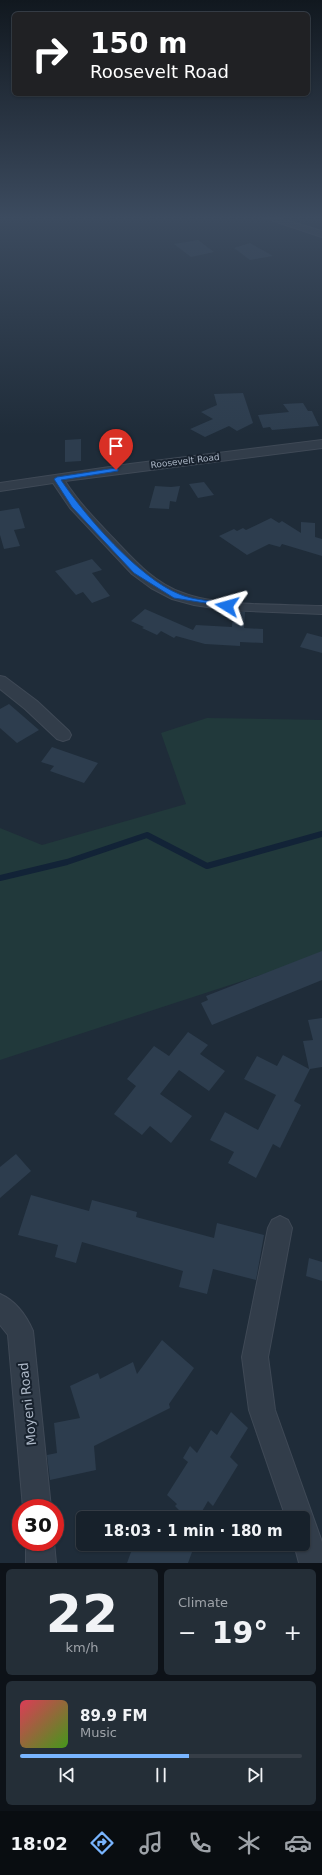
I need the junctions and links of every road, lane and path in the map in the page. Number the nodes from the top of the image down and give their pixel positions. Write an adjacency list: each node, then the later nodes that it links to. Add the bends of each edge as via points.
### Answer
1 (322, 444): 2 (street, Roosevelt Road)
2 (57, 479): 3 (street, Roosevelt Road); 4 (street, via 74,505 137,571 177,596 227,606)
3 (0, 487)
4 (322, 610)
5 (0, 681): 6 (street)
6 (63, 735)
7 (280, 1228): 10 (street, via 260,1328 256,1364 262,1410)
8 (0, 1307): 9 (street, Moyeni Road, via 14,1320 20,1331)
9 (36, 1499)
10 (298, 1511)
11 (310, 1550): 14 (street)
12 (41, 1551): 13 (street)
13 (42, 1563)
14 (314, 1563)

